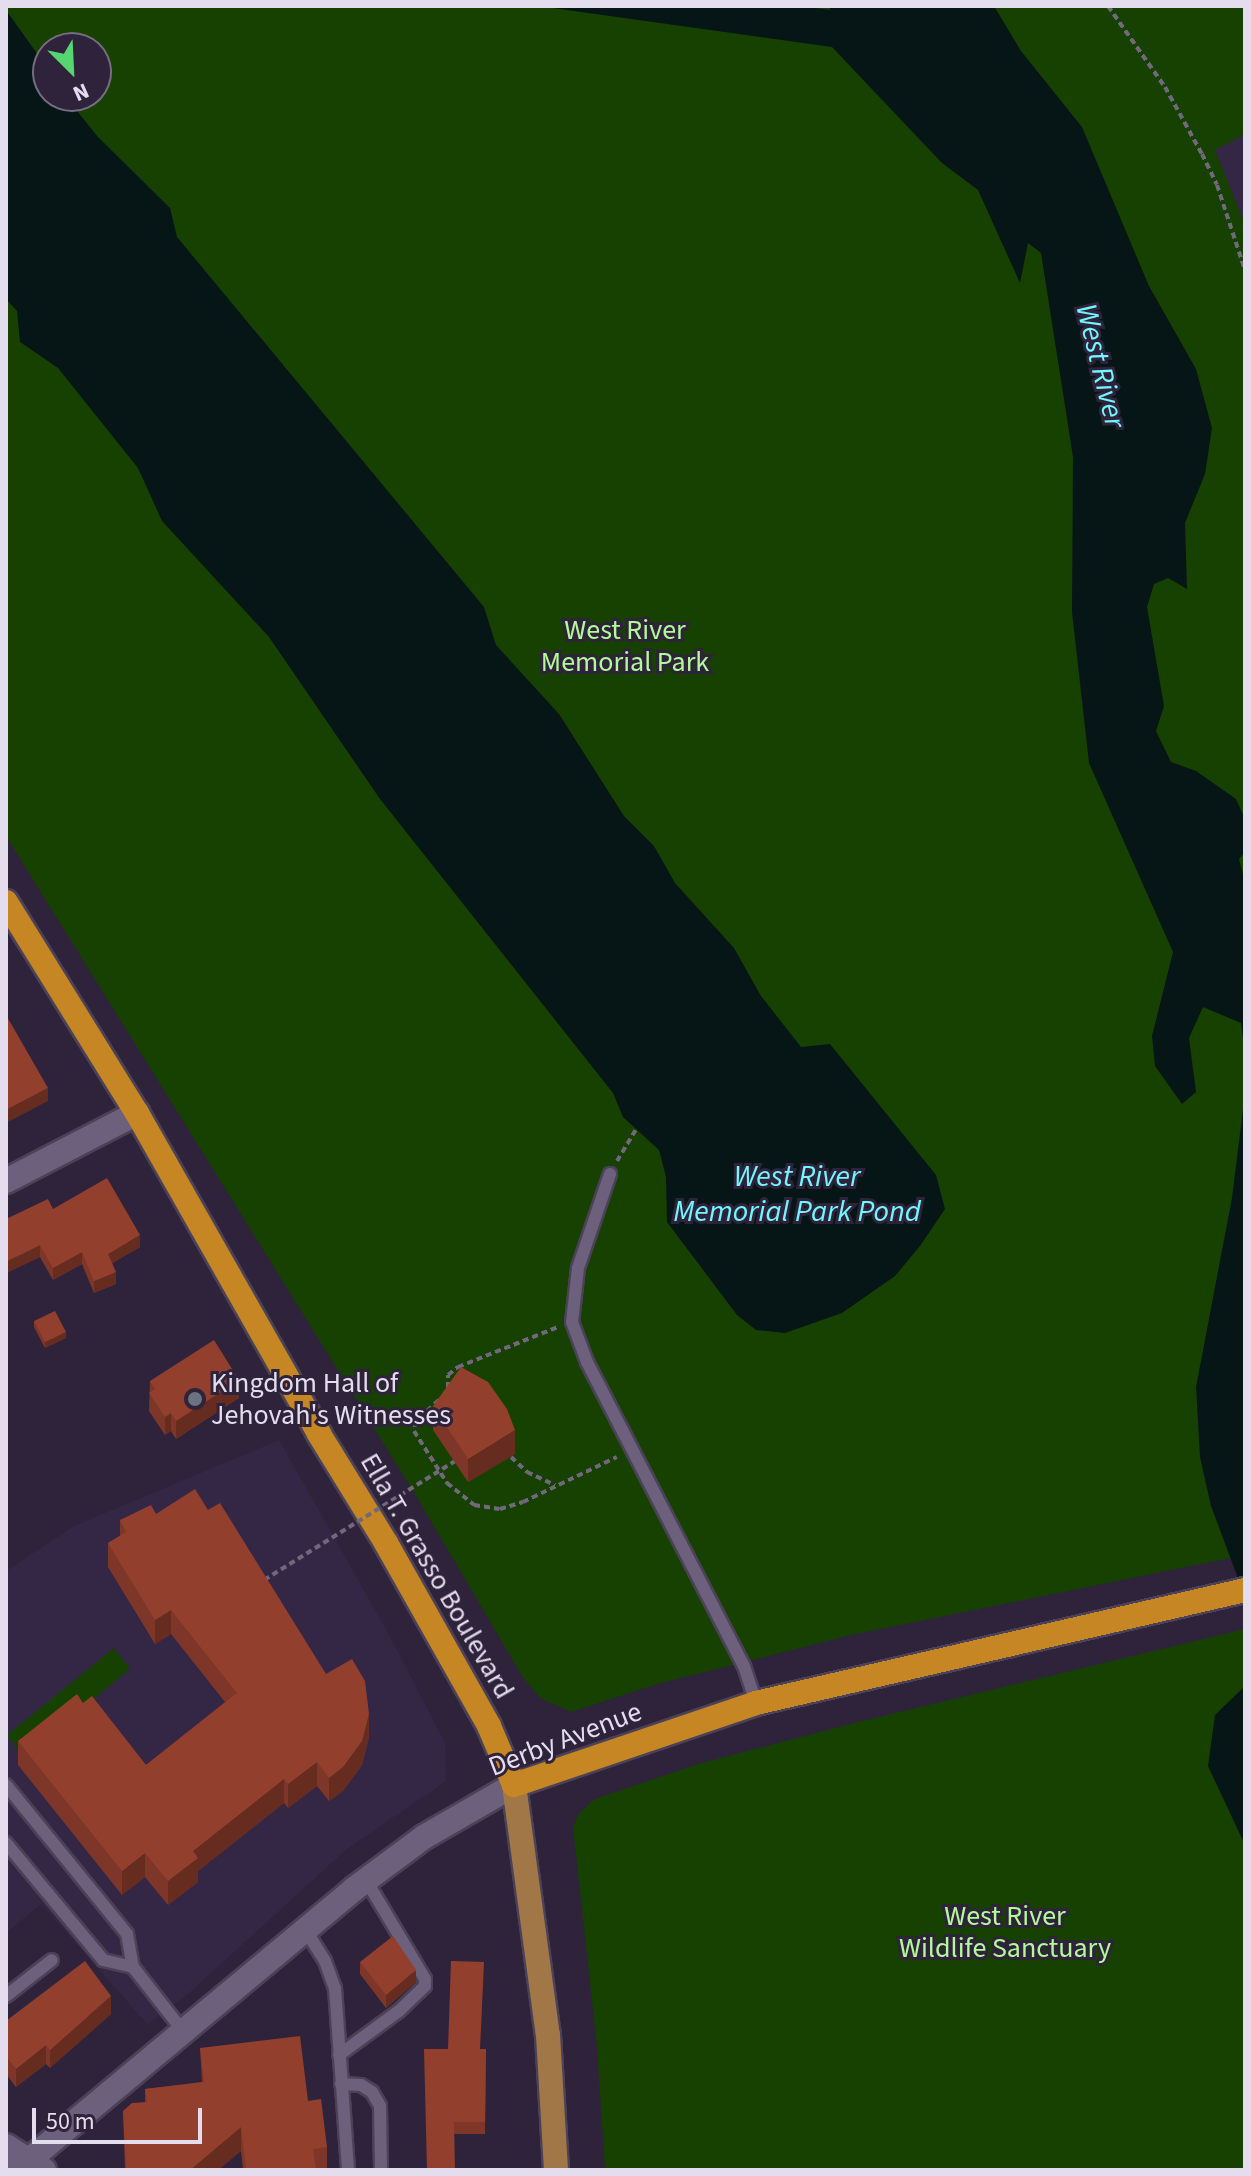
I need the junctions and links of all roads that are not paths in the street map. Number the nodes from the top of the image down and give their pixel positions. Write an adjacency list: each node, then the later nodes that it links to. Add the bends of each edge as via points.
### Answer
1 (6, 902): 2 (highway, Ella T. Grasso Boulevard)
2 (137, 1113): 4 (main road); 8 (highway, Ella T. Grasso Boulevard, via 445,1647 489,1726)
3 (610, 1174): 6 (lane, via 578,1268 572,1322 587,1362 744,1666)
4 (6, 1181)
5 (1241, 1591): 6 (highway, Derby Avenue)
6 (756, 1703): 8 (highway, Derby Avenue)
7 (6, 1785): 13 (lane, via 127,1934)
8 (514, 1785): 10 (main road, Derby Avenue, via 424,1837); 22 (main road, Ella T. Grasso Boulevard, via 548,2035)
9 (6, 1843): 13 (lane, via 103,1960)
10 (366, 1880): 11 (main road, Derby Avenue); 16 (lane, via 425,1986)
11 (305, 1929): 15 (main road, Derby Avenue); 16 (lane, via 335,1988)
12 (52, 1960): 14 (lane)
13 (133, 1967): 15 (lane)
14 (6, 1996)
15 (183, 2031): 19 (main road, Derby Avenue)
16 (339, 2055): 17 (lane)
17 (341, 2084): 20 (lane); 21 (lane, via 361,2085 380,2106)
18 (6, 2146): 19 (main road)
19 (29, 2167)
20 (348, 2170)
21 (381, 2170)
22 (556, 2170)

